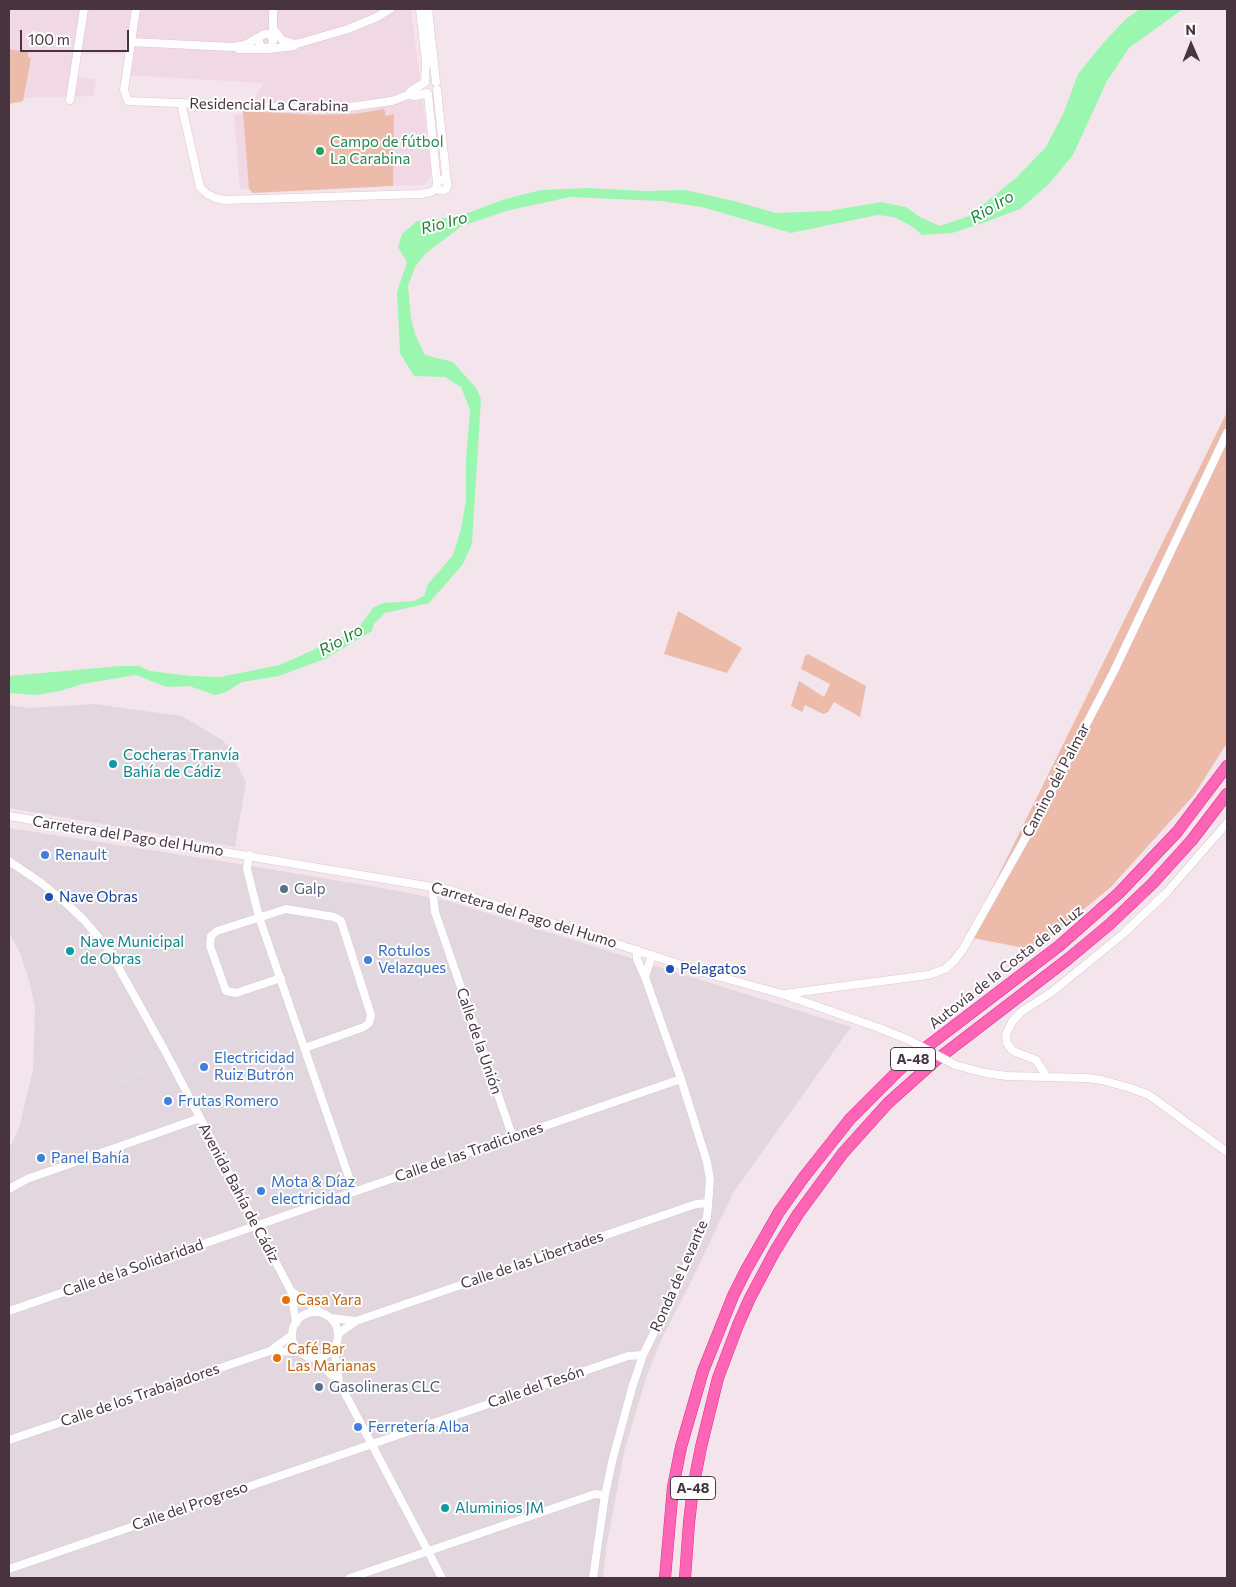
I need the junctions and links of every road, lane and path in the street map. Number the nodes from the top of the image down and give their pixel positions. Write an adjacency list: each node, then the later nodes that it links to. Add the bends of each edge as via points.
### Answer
1 (84, 9): 17 (street)
2 (136, 9): 9 (street)
3 (273, 9): 6 (street)
4 (390, 9): 10 (street, via 348,29)
5 (421, 9): 13 (street, via 426,62); 14 (street)
6 (273, 19): 7 (street); 8 (street)
7 (273, 34): 8 (street); 10 (street, via 294,44); 12 (street, via 272,46)
8 (260, 36): 11 (street, via 245,45); 12 (street, via 259,45)
9 (130, 42): 11 (street); 18 (street, Residencial La Carabina, via 124,90 128,101)
10 (300, 43): 12 (street)
11 (233, 47): 12 (street)
12 (267, 49)
13 (424, 82): 14 (street, via 431,79); 15 (street); 16 (street, Residencial La Carabina)
14 (437, 86): 15 (street, via 433,93); 19 (street, via 447,187 444,190)
15 (427, 93): 16 (street, Residencial La Carabina); 19 (street)
16 (408, 95): 18 (street, Residencial La Carabina, via 342,108)
17 (70, 100)
18 (181, 103): 19 (street, via 200,187 215,198 421,194 431,192)
19 (437, 186)
20 (1227, 433): 35 (street, Camino del Palmar, via 1114,671 1025,839 954,961 945,970 928,975)
21 (1227, 766): 68 (highway, Autovía de la Costa de la Luz / A-48, via 1177,832 1119,894 898,1071 850,1119 779,1212 729,1305 702,1371 673,1487)
22 (1227, 794): 69 (highway, Autovía de la Costa de la Luz / A-48, via 1192,840 1110,924 935,1061 888,1103 843,1153 798,1214 750,1298 718,1378 693,1488)
23 (9, 816): 25 (street, Carretera del Pago del Humo)
24 (1227, 823): 37 (street, via 1166,892 1123,934 1012,1022 1006,1034 1007,1043 1013,1051 1036,1060)
25 (249, 856): 27 (street, Carretera del Pago del Humo); 28 (street, via 247,869)
26 (9, 861): 39 (street, Avenida Bahía de Cádiz, via 67,904 107,947)
27 (434, 887): 29 (street, Carretera del Pago del Humo, via 465,894); 40 (street, Calle de la Unión, via 435,912)
28 (259, 917): 34 (street); 34 (street, via 214,933 210,939 226,991 236,993); 36 (street, via 292,909 334,917 343,925 371,1015 369,1023)
29 (637, 950): 30 (street, Carretera del Pago del Humo); 31 (street)
30 (652, 955): 32 (street); 35 (street, Carretera del Pago del Humo)
31 (637, 959): 32 (street); 33 (street, Ronda de Levante)
32 (649, 963): 33 (street)
33 (645, 977): 38 (street, Ronda de Levante)
34 (281, 978): 36 (street)
35 (782, 994): 37 (street, Carretera del Pago del Humo, bridge, via 909,1040 955,1065 985,1074)
36 (305, 1048): 43 (street)
37 (1045, 1077): 41 (street, via 1102,1080 1143,1092)
38 (681, 1079): 40 (street, Calle de las Tradiciones); 44 (street, Ronda de Levante, via 707,1162 710,1180)
39 (200, 1118): 42 (street, via 27,1178); 45 (street, Avenida Bahía de Cádiz)
40 (513, 1138): 43 (street, Calle de las Tradiciones)
41 (1227, 1152)
42 (9, 1189)
43 (354, 1192): 45 (street, Calle de las Tradiciones)
44 (708, 1203): 50 (street, Calle de las Libertades); 57 (street, Ronda de Levante, via 702,1231)
45 (257, 1226): 46 (street, Avenida Bahía de Cádiz); 47 (street, Calle de la Solidaridad)
46 (291, 1291): 48 (street, Avenida Bahía de Cádiz); 51 (street, Avenida Bahía de Cádiz)
47 (9, 1311)
48 (320, 1312): 49 (street); 51 (street, via 307,1313)
49 (332, 1318): 50 (street, Calle de las Libertades); 52 (street)
50 (356, 1320): 52 (street, Calle de las Libertades)
51 (296, 1322): 53 (street)
52 (338, 1334): 54 (street)
53 (292, 1336): 55 (street, Calle de los Trabajadores); 56 (street)
54 (334, 1348): 58 (street, via 321,1357); 59 (street)
55 (270, 1351): 56 (street, Calle de los Trabajadores); 60 (street, Calle de los Trabajadores)
56 (300, 1352): 58 (street)
57 (644, 1355): 61 (street, Calle del Tesón, via 628,1356); 62 (street, Ronda de Levante, via 632,1388)
58 (313, 1357): 59 (street)
59 (339, 1382): 61 (street)
60 (9, 1440)
61 (372, 1444): 63 (street); 64 (street, Calle del Progreso)
62 (605, 1495): 63 (street, via 595,1494); 67 (street, Ronda de Levante)
63 (428, 1551): 65 (street); 66 (street)
64 (9, 1569)
65 (350, 1578)
66 (442, 1578)
67 (593, 1578)
68 (665, 1578)
69 (685, 1578)

